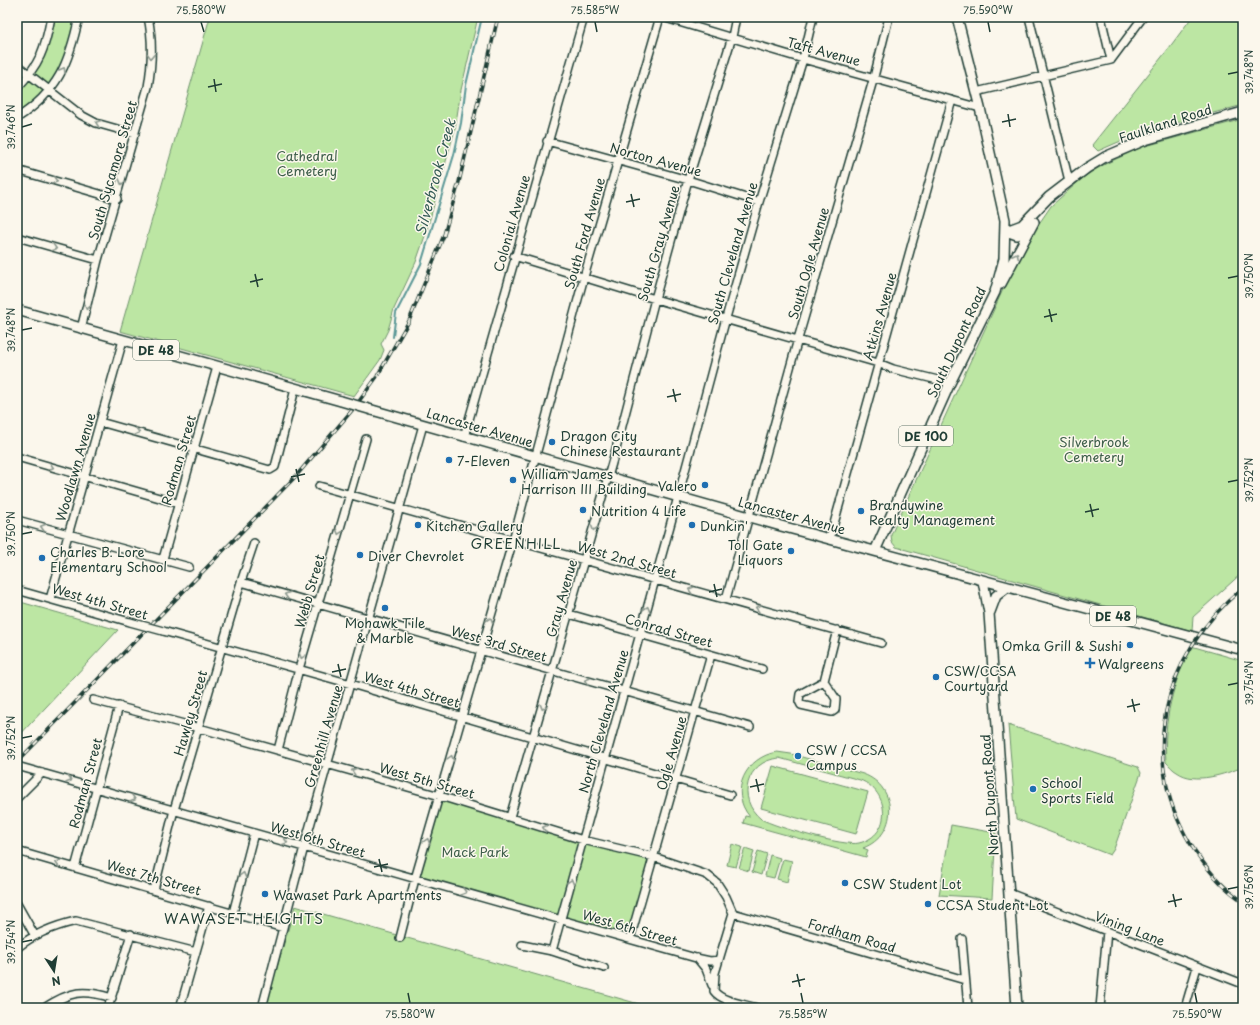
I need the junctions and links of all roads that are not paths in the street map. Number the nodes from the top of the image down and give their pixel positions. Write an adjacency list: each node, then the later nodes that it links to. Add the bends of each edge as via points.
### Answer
1 (51, 17): 17 (street, via 42,55)
2 (79, 17): 21 (street, one-way to 2, via 68,59)
3 (148, 17): 27 (street, South Sycamore Street, one-way to 27, via 152,39 151,72)
4 (584, 17): 28 (street, Colonial Avenue)
5 (661, 17): 13 (street, Taft Avenue); 29 (street, South Ford Avenue)
6 (736, 17): 13 (street, South Gray Avenue)
7 (813, 17): 14 (street, South Cleveland Avenue)
8 (889, 17): 19 (street, South Ogle Avenue)
9 (957, 17): 22 (main road, South Dupont Road / DE 100)
10 (1029, 17): 18 (street)
11 (1101, 17): 15 (street)
12 (1143, 17): 15 (street)
13 (732, 37): 14 (street, Taft Avenue); 31 (street, South Gray Avenue)
14 (803, 59): 19 (street, Taft Avenue); 35 (street, South Cleveland Avenue)
15 (1111, 60): 18 (street)
16 (17, 65): 17 (street)
17 (29, 74): 20 (street); 21 (street)
18 (1044, 75): 22 (street); 32 (street)
19 (874, 77): 23 (street, Taft Avenue); 47 (street, South Ogle Avenue)
20 (17, 88)
21 (49, 91): 26 (street); 27 (street, one-way to 21, via 96,123)
22 (976, 92): 24 (main road, South Dupont Road / DE 100)
23 (952, 100): 24 (street, Taft Avenue); 49 (street, Atkins Avenue)
24 (980, 108): 37 (main road, South Dupont Road / DE 100, via 1002,201)
25 (1243, 112): 32 (main road, Faulkland Road, via 1125,147)
26 (17, 118)
27 (135, 134): 34 (street, South Sycamore Street, one-way to 34)
28 (547, 142): 29 (street, Norton Avenue); 39 (street, Colonial Avenue)
29 (617, 161): 31 (street, Norton Avenue); 41 (street, South Ford Avenue)
30 (17, 170): 34 (street, one-way to 34)
31 (688, 180): 35 (street, Norton Avenue); 43 (street, South Gray Avenue)
32 (1069, 181): 33 (main road, Faulkland Road)
33 (1058, 191): 36 (main road, Faulkland Road); 37 (main road, Faulkland Road, via 1048,197 1022,225)
34 (117, 199): 40 (street, South Sycamore Street)
35 (759, 202): 45 (street, South Cleveland Avenue)
36 (1034, 222): 37 (main road, Faulkland Road, via 1030,228 1017,235); 42 (main road, one-way to 36)
37 (1006, 231): 42 (main road, South Dupont Road / DE 100, via 1004,259)
38 (17, 237): 40 (street, one-way to 40)
39 (514, 256): 41 (street); 55 (street, Colonial Avenue)
40 (98, 260): 46 (street, South Sycamore Street, one-way to 46)
41 (584, 277): 43 (street); 58 (street, South Ford Avenue)
42 (996, 292): 51 (main road, South Dupont Road / DE 100)
43 (654, 298): 45 (street); 61 (street, South Gray Avenue)
44 (17, 310): 46 (main road, Lancaster Avenue / DE 48)
45 (726, 318): 47 (street); 64 (street, South Cleveland Avenue)
46 (81, 329): 48 (main road, Lancaster Avenue / DE 48)
47 (798, 339): 49 (street); 67 (street, South Ogle Avenue)
48 (123, 340): 50 (main road, Lancaster Avenue / DE 48); 53 (street, Woodlawn Avenue)
49 (878, 363): 51 (street); 70 (street, Atkins Avenue)
50 (217, 367): 52 (main road, Lancaster Avenue / DE 48); 57 (street, Rodman Street)
51 (950, 383): 73 (main road, South Dupont Road / DE 100)
52 (296, 389): 54 (main road, Lancaster Avenue / DE 48, bridge); 57 (street, via 276,464 272,469)
53 (100, 422): 57 (street, one-way to 57); 60 (street, Woodlawn Avenue)
54 (424, 425): 55 (main road, Lancaster Avenue / DE 48); 66 (street, Greenhill Avenue)
55 (464, 437): 58 (main road, Lancaster Avenue / DE 48)
56 (366, 438): 63 (street, Webb Street)
57 (194, 447): 65 (street, Rodman Street)
58 (535, 456): 61 (main road, Lancaster Avenue / DE 48); 71 (street, South Ford Avenue)
59 (17, 457): 60 (street, one-way to 60)
60 (84, 477): 65 (street); 69 (street, Woodlawn Avenue)
61 (608, 477): 64 (main road, Lancaster Avenue / DE 48); 75 (street, Gray Avenue, one-way to 75)
62 (319, 486): 63 (street, West 2nd Street)
63 (350, 494): 66 (street, West 2nd Street); 84 (street, Webb Street, one-way to 84)
64 (678, 497): 67 (main road, Lancaster Avenue / DE 48); 77 (street, North Cleveland Avenue)
65 (177, 503): 74 (street, Rodman Street)
66 (400, 507): 71 (street, West 2nd Street); 87 (street, Greenhill Avenue)
67 (750, 516): 70 (main road, Lancaster Avenue / DE 48); 83 (street)
68 (17, 520): 69 (street, one-way to 68)
69 (68, 534): 74 (street); 82 (street, Woodlawn Avenue)
70 (830, 538): 73 (main road, Lancaster Avenue / DE 48)
71 (514, 540): 75 (street, West 2nd Street); 92 (street, South Ford Avenue, one-way to 71)
72 (254, 544): 79 (street, Hawley Street)
73 (875, 551): 78 (main road, Lancaster Avenue / DE 48)
74 (163, 559): 76 (street)
75 (585, 559): 77 (street, West 2nd Street); 86 (street, Gray Avenue)
76 (190, 567)
77 (656, 580): 83 (street, West 2nd Street, one-way to 77); 89 (street, North Cleveland Avenue, one-way to 77)
78 (983, 581): 80 (main road, DE 48); 85 (main road, North Dupont Road)
79 (240, 582): 84 (street, West 3rd Street, one-way to 79); 91 (street, Hawley Street)
80 (1006, 588): 85 (main road, via 996,596); 93 (main road, DE 48)
81 (17, 590): 82 (street, West 4th Street)
82 (50, 599): 91 (street, West 4th Street, bridge)
83 (726, 599): 88 (street, West 2nd Street, one-way to 83)
84 (318, 604): 87 (street, West 3rd Street); 96 (street, Webb Street, one-way to 96)
85 (989, 613): 128 (main road, North Dupont Road)
86 (569, 614): 89 (street, Conrad Street); 97 (street, Gray Avenue)
87 (369, 618): 92 (street, West 3rd Street); 99 (street, Greenhill Avenue)
88 (837, 630): 90 (street, West 2nd Street); 98 (street)
89 (640, 635): 94 (street, Conrad Street); 100 (street, North Cleveland Avenue)
90 (881, 643)
91 (221, 648): 96 (street, West 4th Street); 105 (street, Hawley Street)
92 (481, 650): 97 (street, West 3rd Street); 104 (street, South Ford Avenue)
93 (1243, 650)
94 (711, 655): 95 (street, Conrad Street); 103 (street, Ogle Avenue)
95 (762, 668)
96 (298, 669): 99 (street, West 4th Street); 108 (street, Webb Street)
97 (553, 671): 100 (street, West 3rd Street, one-way to 97); 107 (street, Gray Avenue, one-way to 107)
98 (824, 681): 98 (street, via 836,699 835,710 832,712 801,704 800,694)
99 (350, 684): 104 (street, West 4th Street); 110 (street, Greenhill Avenue)
100 (624, 691): 103 (street, West 3rd Street); 109 (street, North Cleveland Avenue)
101 (93, 700): 102 (street, West 5th Street)
102 (119, 706): 105 (street, West 5th Street); 114 (street, Rodman Street)
103 (695, 712): 106 (street, West 3rd Street); 113 (street, Ogle Avenue)
104 (463, 716): 107 (street, West 4th Street); 116 (street, South Ford Avenue, one-way to 104)
105 (199, 728): 108 (street, West 5th Street); 118 (street, Hawley Street)
106 (750, 728)
107 (534, 737): 109 (street, West 4th Street); 119 (street, Gray Avenue)
108 (278, 750): 110 (street, West 5th Street)
109 (605, 758): 113 (street, West 4th Street); 121 (street, North Cleveland Avenue)
110 (328, 764): 116 (street, West 5th Street, one-way to 110); 122 (street, Greenhill Avenue)
111 (20, 767): 112 (street, West 6th Street)
112 (42, 773): 114 (street, West 6th Street, one-way to 114); 117 (street)
113 (676, 779): 115 (street, West 4th Street); 124 (street, Ogle Avenue)
114 (96, 788): 118 (street, West 6th Street, one-way to 118); 125 (street, Rodman Street)
115 (730, 795)
116 (440, 796): 119 (street, West 5th Street); 126 (street, South Ford Avenue, one-way to 116)
117 (17, 798)
118 (174, 810): 120 (street, West 6th Street); 127 (street, Hawley Street)
119 (510, 817): 121 (street, West 5th Street, one-way to 119)
120 (254, 833): 122 (street, West 6th Street, one-way to 122); 131 (street, one-way to 120)
121 (583, 840): 124 (street, West 5th Street); 133 (street, North Cleveland Avenue, one-way to 121)
122 (304, 847): 126 (street, West 6th Street); 134 (street, Greenhill Avenue)
123 (17, 851): 125 (street, West 7th Street, one-way to 123)
124 (654, 857): 132 (street, West 5th Street, via 707,875 717,883); 139 (street, Ogle Avenue)
125 (75, 868): 127 (street, West 7th Street)
126 (415, 879): 133 (street, West 6th Street, one-way to 133); 138 (street, South Ford Avenue)
127 (154, 890): 130 (street, West 7th Street)
128 (1009, 893): 135 (street, Vining Lane); 159 (main road, North Dupont Road)
129 (17, 904): 137 (street)
130 (209, 906): 131 (street, West 7th Street); 144 (street)
131 (233, 913): 134 (street, West 7th Street)
132 (733, 913): 146 (street); 149 (street, Fordham Road)
133 (560, 920): 139 (street, West 6th Street); 143 (street, North Cleveland Avenue)
134 (283, 928): 156 (street, Greenhill Avenue)
135 (1107, 931): 147 (street, Vining Lane); 160 (street)
136 (132, 934): 137 (street, via 76,922 56,925); 144 (street); 152 (street)
137 (34, 936): 142 (street)
138 (400, 938)
139 (630, 939): 145 (street, West 6th Street)
140 (962, 939): 149 (street)
141 (522, 945): 143 (street)
142 (17, 948)
143 (552, 951): 148 (street)
144 (196, 952): 155 (street)
145 (696, 958): 146 (street, West 6th Street); 151 (street, via 706,969)
146 (719, 960): 151 (street)
147 (1197, 967): 150 (street, Vining Lane); 161 (street)
148 (604, 968)
149 (965, 980): 158 (street)
150 (1243, 984)
151 (713, 987): 157 (street, via 717,995)
152 (112, 998): 153 (street, via 90,992 70,994); 154 (street)
153 (44, 1008)
154 (108, 1008)
155 (180, 1008)
156 (262, 1008)
157 (757, 1008)
158 (968, 1008)
159 (1017, 1008)
160 (1100, 1008)
161 (1185, 1008)

